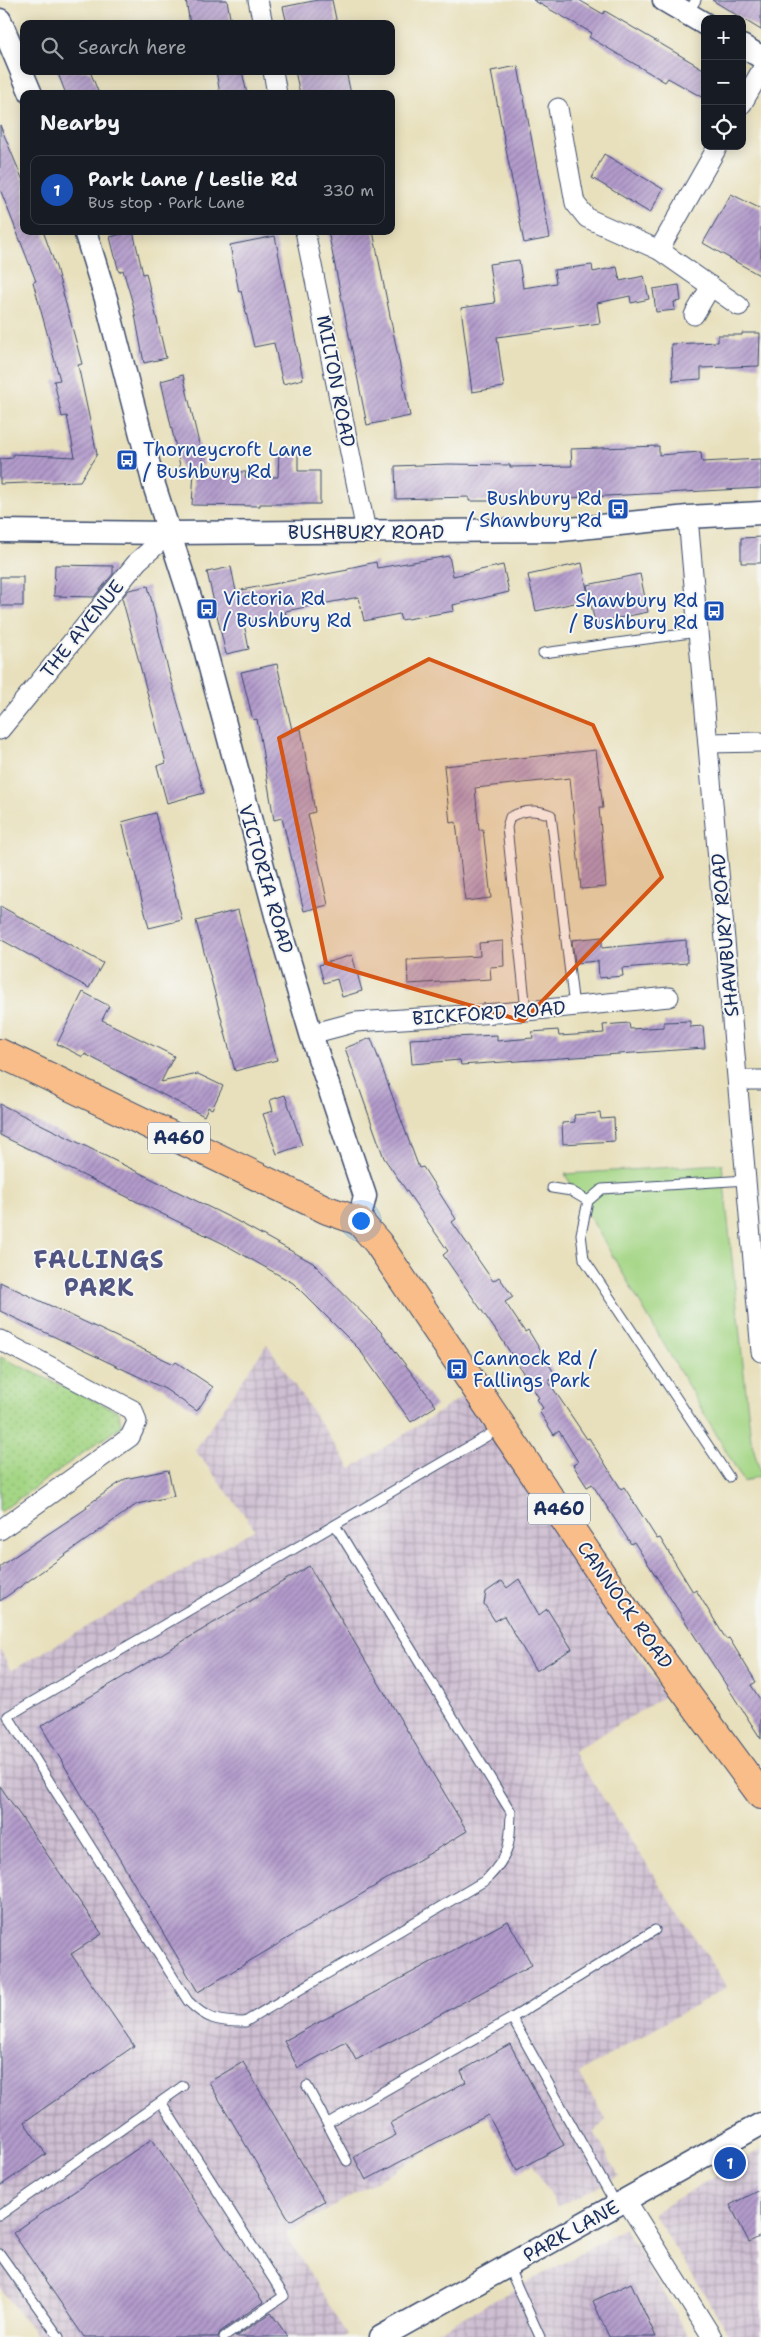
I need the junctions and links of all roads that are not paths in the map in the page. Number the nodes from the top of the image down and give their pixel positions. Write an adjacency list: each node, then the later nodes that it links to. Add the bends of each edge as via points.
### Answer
1 (258, 0): 5 (street)
2 (664, 0): 3 (street)
3 (696, 13)
4 (0, 20): 8 (street)
5 (262, 20)
6 (746, 48): 7 (street)
7 (761, 57)
8 (20, 68)
9 (761, 71): 14 (street)
10 (23, 75): 12 (street)
11 (274, 75): 13 (street)
12 (29, 90)
13 (276, 90)
14 (746, 97)
15 (558, 108): 19 (street, via 575,202 587,218)
16 (716, 150): 19 (street)
17 (86, 235): 27 (street, VICTORIA ROAD, via 154,486)
18 (306, 235): 26 (street, MILTON ROAD)
19 (658, 250): 20 (street)
20 (711, 286): 21 (street); 22 (street)
21 (739, 306)
22 (694, 315)
23 (761, 513): 24 (street, BUSHBURY ROAD)
24 (688, 517): 26 (street, BUSHBURY ROAD, via 561,530); 28 (street, SHAWBURY ROAD)
25 (0, 531): 27 (street, BUSHBURY ROAD)
26 (366, 531): 27 (street, BUSHBURY ROAD)
27 (170, 533): 30 (street, THE AVENUE, via 138,561); 36 (street, VICTORIA ROAD, via 197,619 245,805)
28 (698, 632): 29 (lane); 32 (street, SHAWBURY ROAD)
29 (543, 653)
30 (0, 730)
31 (761, 742): 32 (street)
32 (708, 743): 38 (street, SHAWBURY ROAD)
33 (669, 997): 34 (street, BICKFORD ROAD)
34 (574, 1007): 35 (street, BICKFORD ROAD); 35 (lane, via 551,815 530,811 510,817 507,827)
35 (526, 1011): 36 (street, BICKFORD ROAD, via 356,1022)
36 (311, 1034): 43 (street, VICTORIA ROAD, via 365,1196)
37 (0, 1053): 43 (highway, CANNOCK ROAD / A460, via 327,1210)
38 (738, 1080): 39 (street); 40 (street, SHAWBURY ROAD)
39 (761, 1080)
40 (747, 1180): 42 (lane, via 602,1189); 45 (street, SHAWBURY ROAD)
41 (552, 1188): 42 (lane, via 571,1192)
42 (588, 1201): 47 (lane, via 580,1234 584,1259)
43 (359, 1222): 46 (highway, CANNOCK ROAD / A460, via 378,1244)
44 (0, 1340): 49 (street, via 133,1410 137,1422 130,1437)
45 (761, 1352)
46 (504, 1427): 48 (lane); 50 (highway, CANNOCK ROAD / A460, via 633,1620)
47 (729, 1477)
48 (335, 1525): 48 (lane, via 8,1716 188,2001 202,2015 222,2022 244,2022 486,1880 502,1863 510,1842 511,1812)
49 (0, 1530)
50 (761, 1795)
51 (655, 1930): 52 (lane)
52 (512, 2018): 56 (lane); 59 (lane)
53 (183, 2086): 55 (lane)
54 (307, 2086): 56 (lane)
55 (161, 2102): 60 (lane); 64 (lane, via 284,2296)
56 (328, 2123): 58 (lane)
57 (761, 2124): 59 (street, PARK LANE)
58 (347, 2161)
59 (621, 2202): 62 (street, PARK LANE); 67 (street)
60 (0, 2215)
61 (0, 2254): 63 (lane)
62 (508, 2266): 65 (street, PARK LANE); 66 (lane)
63 (59, 2337)
64 (224, 2337)
65 (381, 2337)
66 (540, 2337)
67 (712, 2337)

